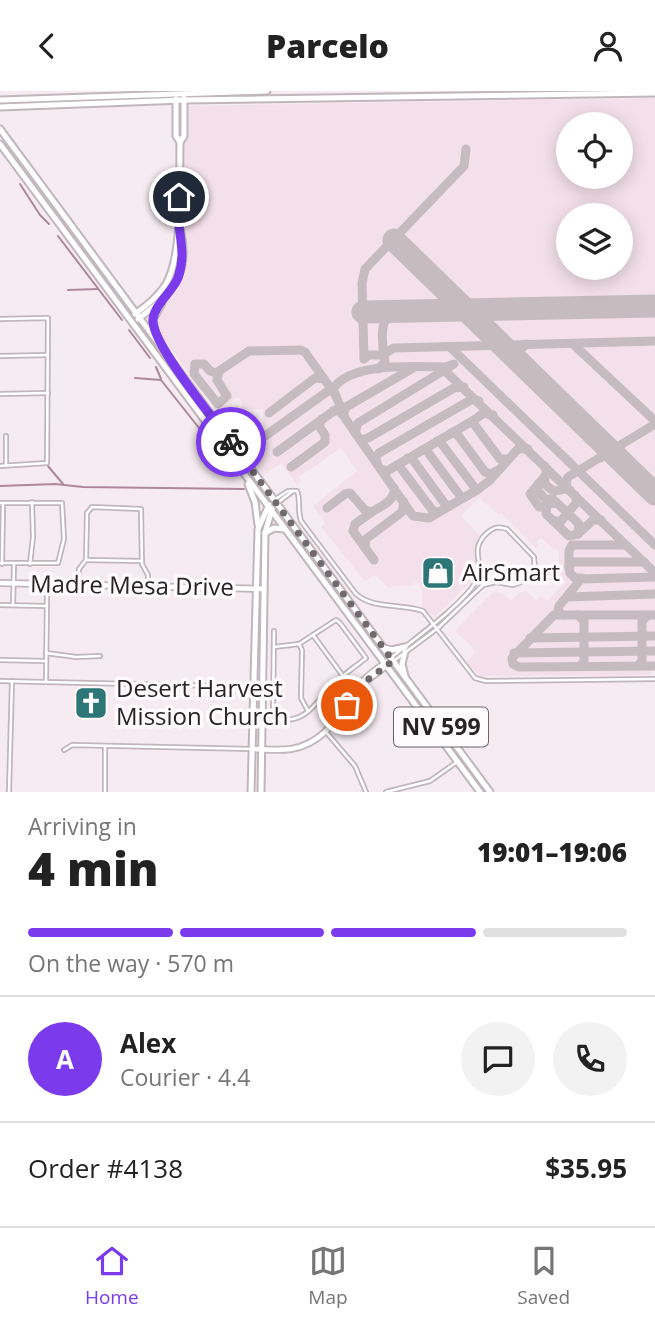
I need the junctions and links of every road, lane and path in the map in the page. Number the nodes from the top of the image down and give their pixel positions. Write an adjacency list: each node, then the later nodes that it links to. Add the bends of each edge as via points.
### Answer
1 (267, 91): 3 (main road)
2 (175, 92): 3 (main road); 8 (main road); 10 (main road)
3 (184, 92): 9 (main road)
4 (625, 92): 5 (main road); 6 (main road)
5 (493, 93): 7 (main road)
6 (655, 93)
7 (405, 94): 9 (main road)
8 (176, 100): 9 (main road); 10 (main road); 12 (main road)
9 (184, 100): 12 (main road, via 184,137)
10 (0, 105)
11 (0, 129): 14 (main road, NV 599)
12 (180, 142): 15 (main road)
13 (0, 144): 16 (main road, NV 599)
14 (67, 221): 16 (main road); 18 (main road, NV 599)
15 (179, 225): 17 (main road, via 182,260); 19 (main road, via 170,277)
16 (60, 226): 22 (main road, NV 599)
17 (166, 298): 20 (main road); 23 (main road, via 153,320)
18 (126, 301): 19 (main road); 20 (main road, NV 599)
19 (150, 303): 20 (main road)
20 (137, 316): 22 (main road); 23 (main road, NV 599)
21 (0, 319): 24 (street, via 48,318)
22 (131, 320): 26 (main road, NV 599)
23 (162, 348): 29 (main road, NV 599)
24 (48, 355): 25 (street); 27 (street)
25 (0, 356)
26 (180, 387): 29 (main road); 33 (main road, NV 599)
27 (48, 393): 28 (street); 31 (street, via 47,463)
28 (0, 394)
29 (202, 403): 35 (main road, NV 599)
30 (6, 436): 31 (street)
31 (6, 465): 32 (street)
32 (0, 466)
33 (244, 475): 37 (main road, NV 599); 38 (main road, via 255,502)
34 (32, 502): 36 (street); 45 (street); 45 (street, via 62,503 64,539 58,563)
35 (275, 502): 37 (main road); 55 (street, via 288,491 297,491 301,521 362,599 416,608); 62 (main road, NV 599)
36 (1, 503): 43 (street)
37 (269, 508): 38 (main road); 39 (main road, NV 599); 40 (main road)
38 (258, 529): 50 (main road)
39 (285, 530): 40 (main road, via 274,528); 69 (main road, NV 599)
40 (265, 533): 50 (main road)
41 (86, 560): 42 (street); 42 (street, via 89,509 115,507 141,509); 48 (street, via 79,569)
42 (142, 561): 49 (street)
43 (1, 563): 44 (street)
44 (14, 564): 45 (street); 47 (street)
45 (30, 564)
46 (0, 583): 47 (street, Madre Mesa Drive)
47 (14, 584): 48 (street, Madre Mesa Drive); 53 (street)
48 (77, 585): 49 (street, Madre Mesa Drive)
49 (148, 586): 50 (street, Madre Mesa Drive)
50 (260, 589): 60 (main road); 70 (main road)
51 (47, 592): 54 (street)
52 (0, 605): 53 (street)
53 (13, 605): 54 (street)
54 (47, 606): 64 (street)
55 (434, 623): 56 (street); 56 (street, via 477,582 478,543 492,529 507,529 534,557 535,569 526,580 483,585); 63 (street)
56 (438, 628): 63 (street); 73 (street, via 470,672 482,680)
57 (274, 631): 61 (street)
58 (313, 635): 59 (street); 71 (street); 71 (street, via 336,620 359,649 366,659)
59 (299, 644): 61 (street); 82 (street, via 301,698)
60 (254, 647): 70 (main road, via 260,648); 77 (main road)
61 (274, 647): 82 (street, via 273,717 288,719)
62 (384, 648): 63 (main road); 67 (main road, NV 599)
63 (405, 650): 67 (street); 72 (main road)
64 (46, 653): 65 (street); 68 (street)
65 (100, 656)
66 (0, 660): 68 (street)
67 (392, 660): 69 (street); 72 (main road, NV 599)
68 (46, 661): 76 (street)
69 (385, 665): 81 (street, via 362,684); 88 (main road, NV 599)
70 (263, 674): 78 (main road)
71 (343, 677): 79 (street)
72 (406, 679): 89 (main road, NV 599)
73 (655, 680)
74 (0, 681): 75 (street)
75 (12, 681): 76 (street); 90 (street)
76 (46, 682): 77 (street)
77 (253, 687): 78 (street); 85 (main road)
78 (263, 687): 86 (main road)
79 (330, 688): 80 (street); 81 (street)
80 (327, 693): 81 (street); 82 (street)
81 (349, 703): 83 (street)
82 (308, 712)
83 (326, 732): 86 (street, via 290,749); 94 (street, via 355,766)
84 (105, 745): 85 (street); 87 (street, via 72,745); 91 (street)
85 (252, 749): 86 (street); 92 (main road)
86 (262, 749): 93 (main road)
87 (64, 750)
88 (457, 762): 89 (main road); 95 (street, via 430,781); 96 (main road, NV 599)
89 (477, 774): 97 (main road, NV 599)
90 (9, 792)
91 (105, 792)
92 (251, 792)
93 (261, 792)
94 (366, 792)
95 (386, 792)
96 (480, 792)
97 (490, 792)

